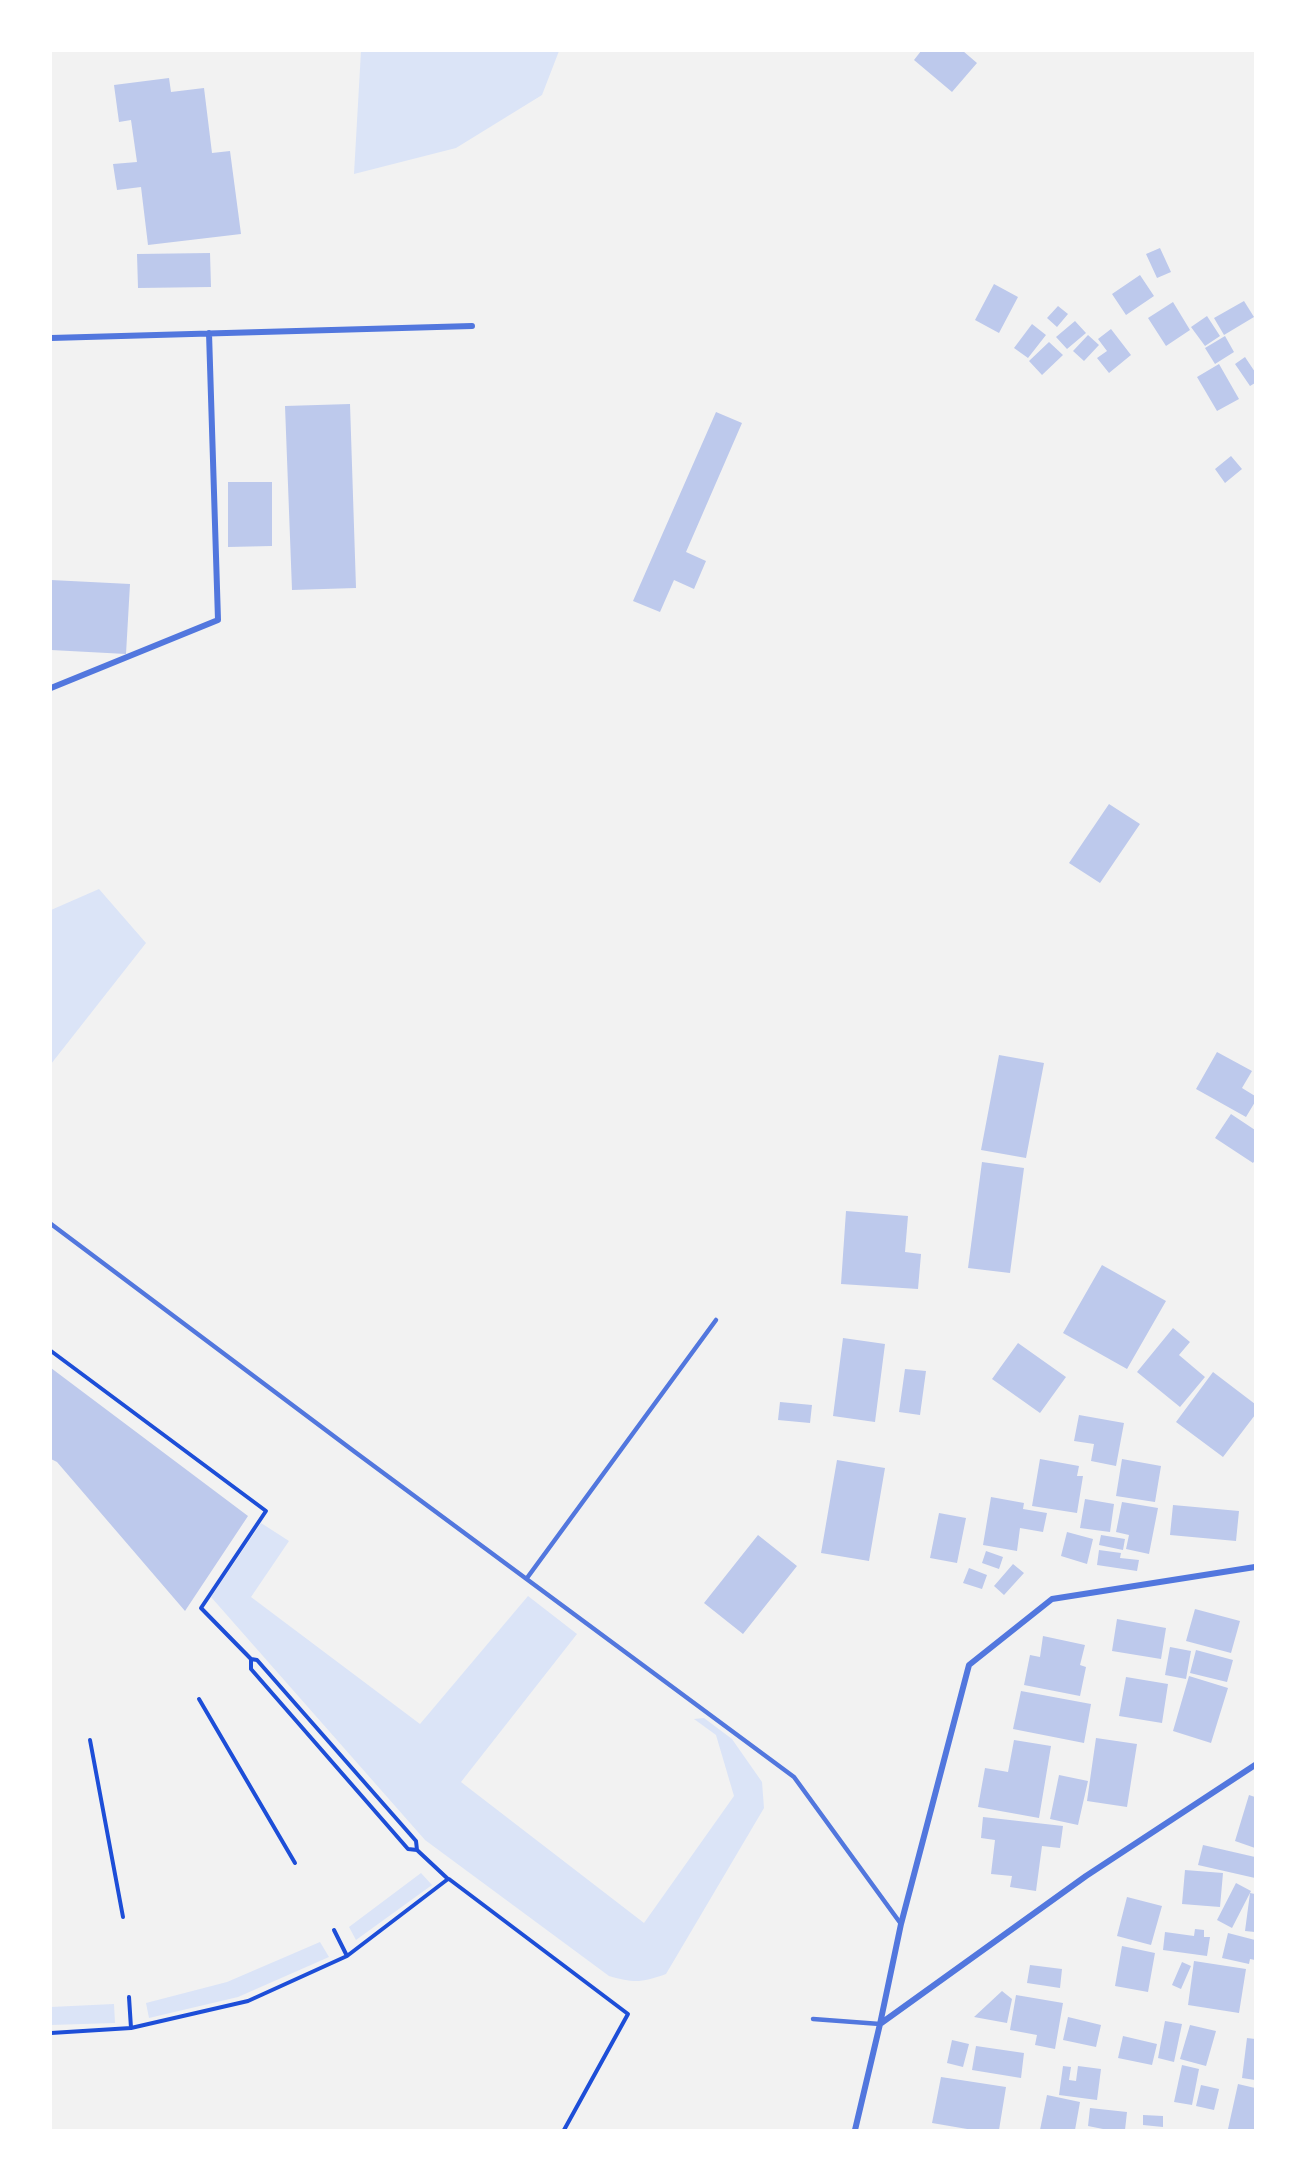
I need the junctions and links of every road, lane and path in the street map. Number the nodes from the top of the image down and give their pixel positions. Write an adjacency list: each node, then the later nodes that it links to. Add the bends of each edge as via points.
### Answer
1 (472, 326): 2 (street)
2 (209, 333): 3 (street); 4 (street, via 218,620)
3 (51, 338)
4 (51, 688)
5 (51, 1224): 9 (lane)
6 (716, 1320): 9 (lane)
7 (51, 1351): 10 (path, via 266,1510 201,1608)
8 (1255, 1567): 18 (street, via 1052,1599 969,1665)
9 (527, 1578): 18 (lane, via 794,1777)
10 (251, 1659): 14 (path, via 257,1660 416,1841); 14 (path, via 251,1669 408,1849)
11 (199, 1700): 15 (path)
12 (90, 1740): 17 (path)
13 (1255, 1765): 23 (street, via 1086,1876)
14 (417, 1850): 16 (path)
15 (295, 1863)
16 (448, 1879): 20 (path); 26 (path, via 628,2014)
17 (123, 1917)
18 (901, 1924): 23 (street)
19 (334, 1930): 20 (path)
20 (347, 1956): 24 (path, via 248,2001)
21 (129, 1997): 24 (path)
22 (813, 2019): 23 (lane)
23 (880, 2024): 27 (street)
24 (131, 2028): 25 (path)
25 (51, 2033)
26 (564, 2130)
27 (855, 2130)

